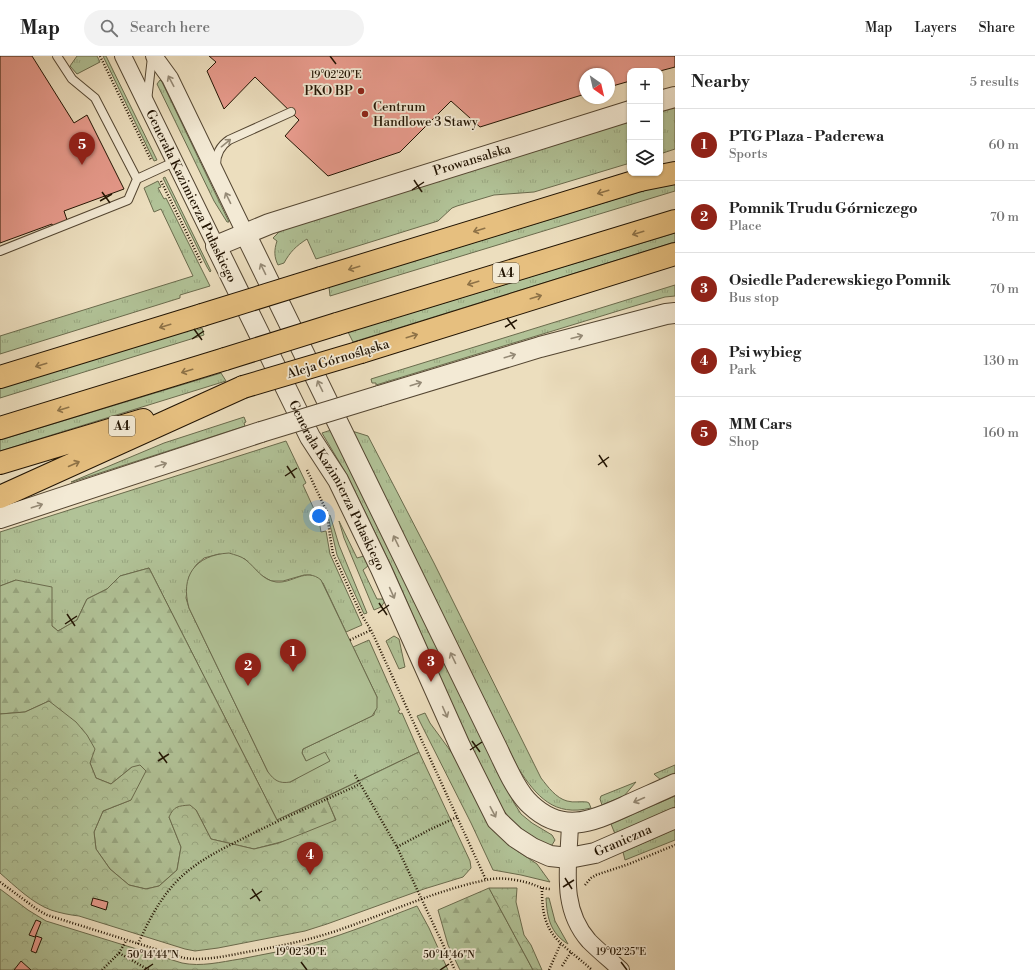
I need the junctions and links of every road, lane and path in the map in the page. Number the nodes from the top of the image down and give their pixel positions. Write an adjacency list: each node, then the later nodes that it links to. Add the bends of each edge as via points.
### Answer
1 (57, 56): 13 (lane, via 72,79 95,98)
2 (123, 56): 6 (street, Generała Kazimierza Pułaskiego)
3 (154, 56): 6 (lane); 12 (street, Generała Kazimierza Pułaskiego, one-way to 3, via 170,78)
4 (675, 97): 5 (street)
5 (663, 100)
6 (147, 106): 9 (street, Generała Kazimierza Pułaskiego)
7 (291, 112): 12 (lane, one-way to 7, via 216,160 222,145)
8 (627, 112): 16 (street, Prowansalska)
9 (174, 162): 13 (lane); 17 (street, Generała Kazimierza Pułaskiego)
10 (675, 168): 14 (street)
11 (675, 173): 14 (main road)
12 (218, 178): 16 (street, Generała Kazimierza Pułaskiego, one-way to 12)
13 (137, 179): 18 (lane, via 128,200)
14 (640, 180): 21 (main road, one-way to 21, bridge)
15 (675, 221): 23 (main road, A4, one-way to 23, bridge)
16 (245, 233): 17 (street, Prowansalska); 35 (street, Generała Kazimierza Pułaskiego, one-way to 16, via 556,821 538,811 515,783)
17 (216, 246): 38 (street, Generała Kazimierza Pułaskiego, one-way to 38, via 310,436 338,480 460,746 497,820 515,838 532,848 550,856)
18 (0, 250)
19 (675, 254): 22 (main road, Aleja Górnośląska / A4, one-way to 19, bridge)
20 (675, 313): 27 (street, one-way to 20, bridge, via 261,432 540,347)
21 (0, 377)
22 (243, 387): 24 (main road, Aleja Górnośląska / A4, via 130,424); 25 (main road, one-way to 22)
23 (0, 428)
24 (0, 462)
25 (0, 497)
26 (326, 509): 28 (path, via 334,554)
27 (0, 518)
28 (371, 630): 29 (path); 33 (path)
29 (350, 640)
30 (355, 775): 31 (path)
31 (360, 784): 37 (path); 47 (path, via 262,829 198,864 176,882 153,912)
32 (675, 784): 35 (street, one-way to 35, via 601,817 586,822)
33 (457, 817): 37 (path); 39 (path)
34 (675, 818): 38 (street, Graniczna, via 595,853)
35 (570, 823): 38 (street)
36 (675, 846): 41 (path, via 596,875 584,886)
37 (397, 847): 44 (path)
38 (569, 858): 56 (street, via 568,894 574,917 590,941)
39 (486, 880): 42 (path, via 525,882); 44 (path)
40 (0, 882): 45 (path, via 47,915)
41 (579, 887)
42 (542, 888): 43 (path); 46 (path, via 546,921 551,933)
43 (553, 888)
44 (421, 899): 47 (path, via 314,938 216,958 184,958); 53 (path)
45 (126, 941): 47 (path); 49 (path)
46 (561, 943): 48 (path); 54 (path)
47 (138, 944)
48 (572, 952): 50 (path); 55 (path)
49 (119, 953): 51 (path); 52 (path)
50 (562, 966)
51 (102, 970)
52 (149, 970)
53 (455, 970)
54 (549, 970)
55 (592, 970)
56 (621, 970)

